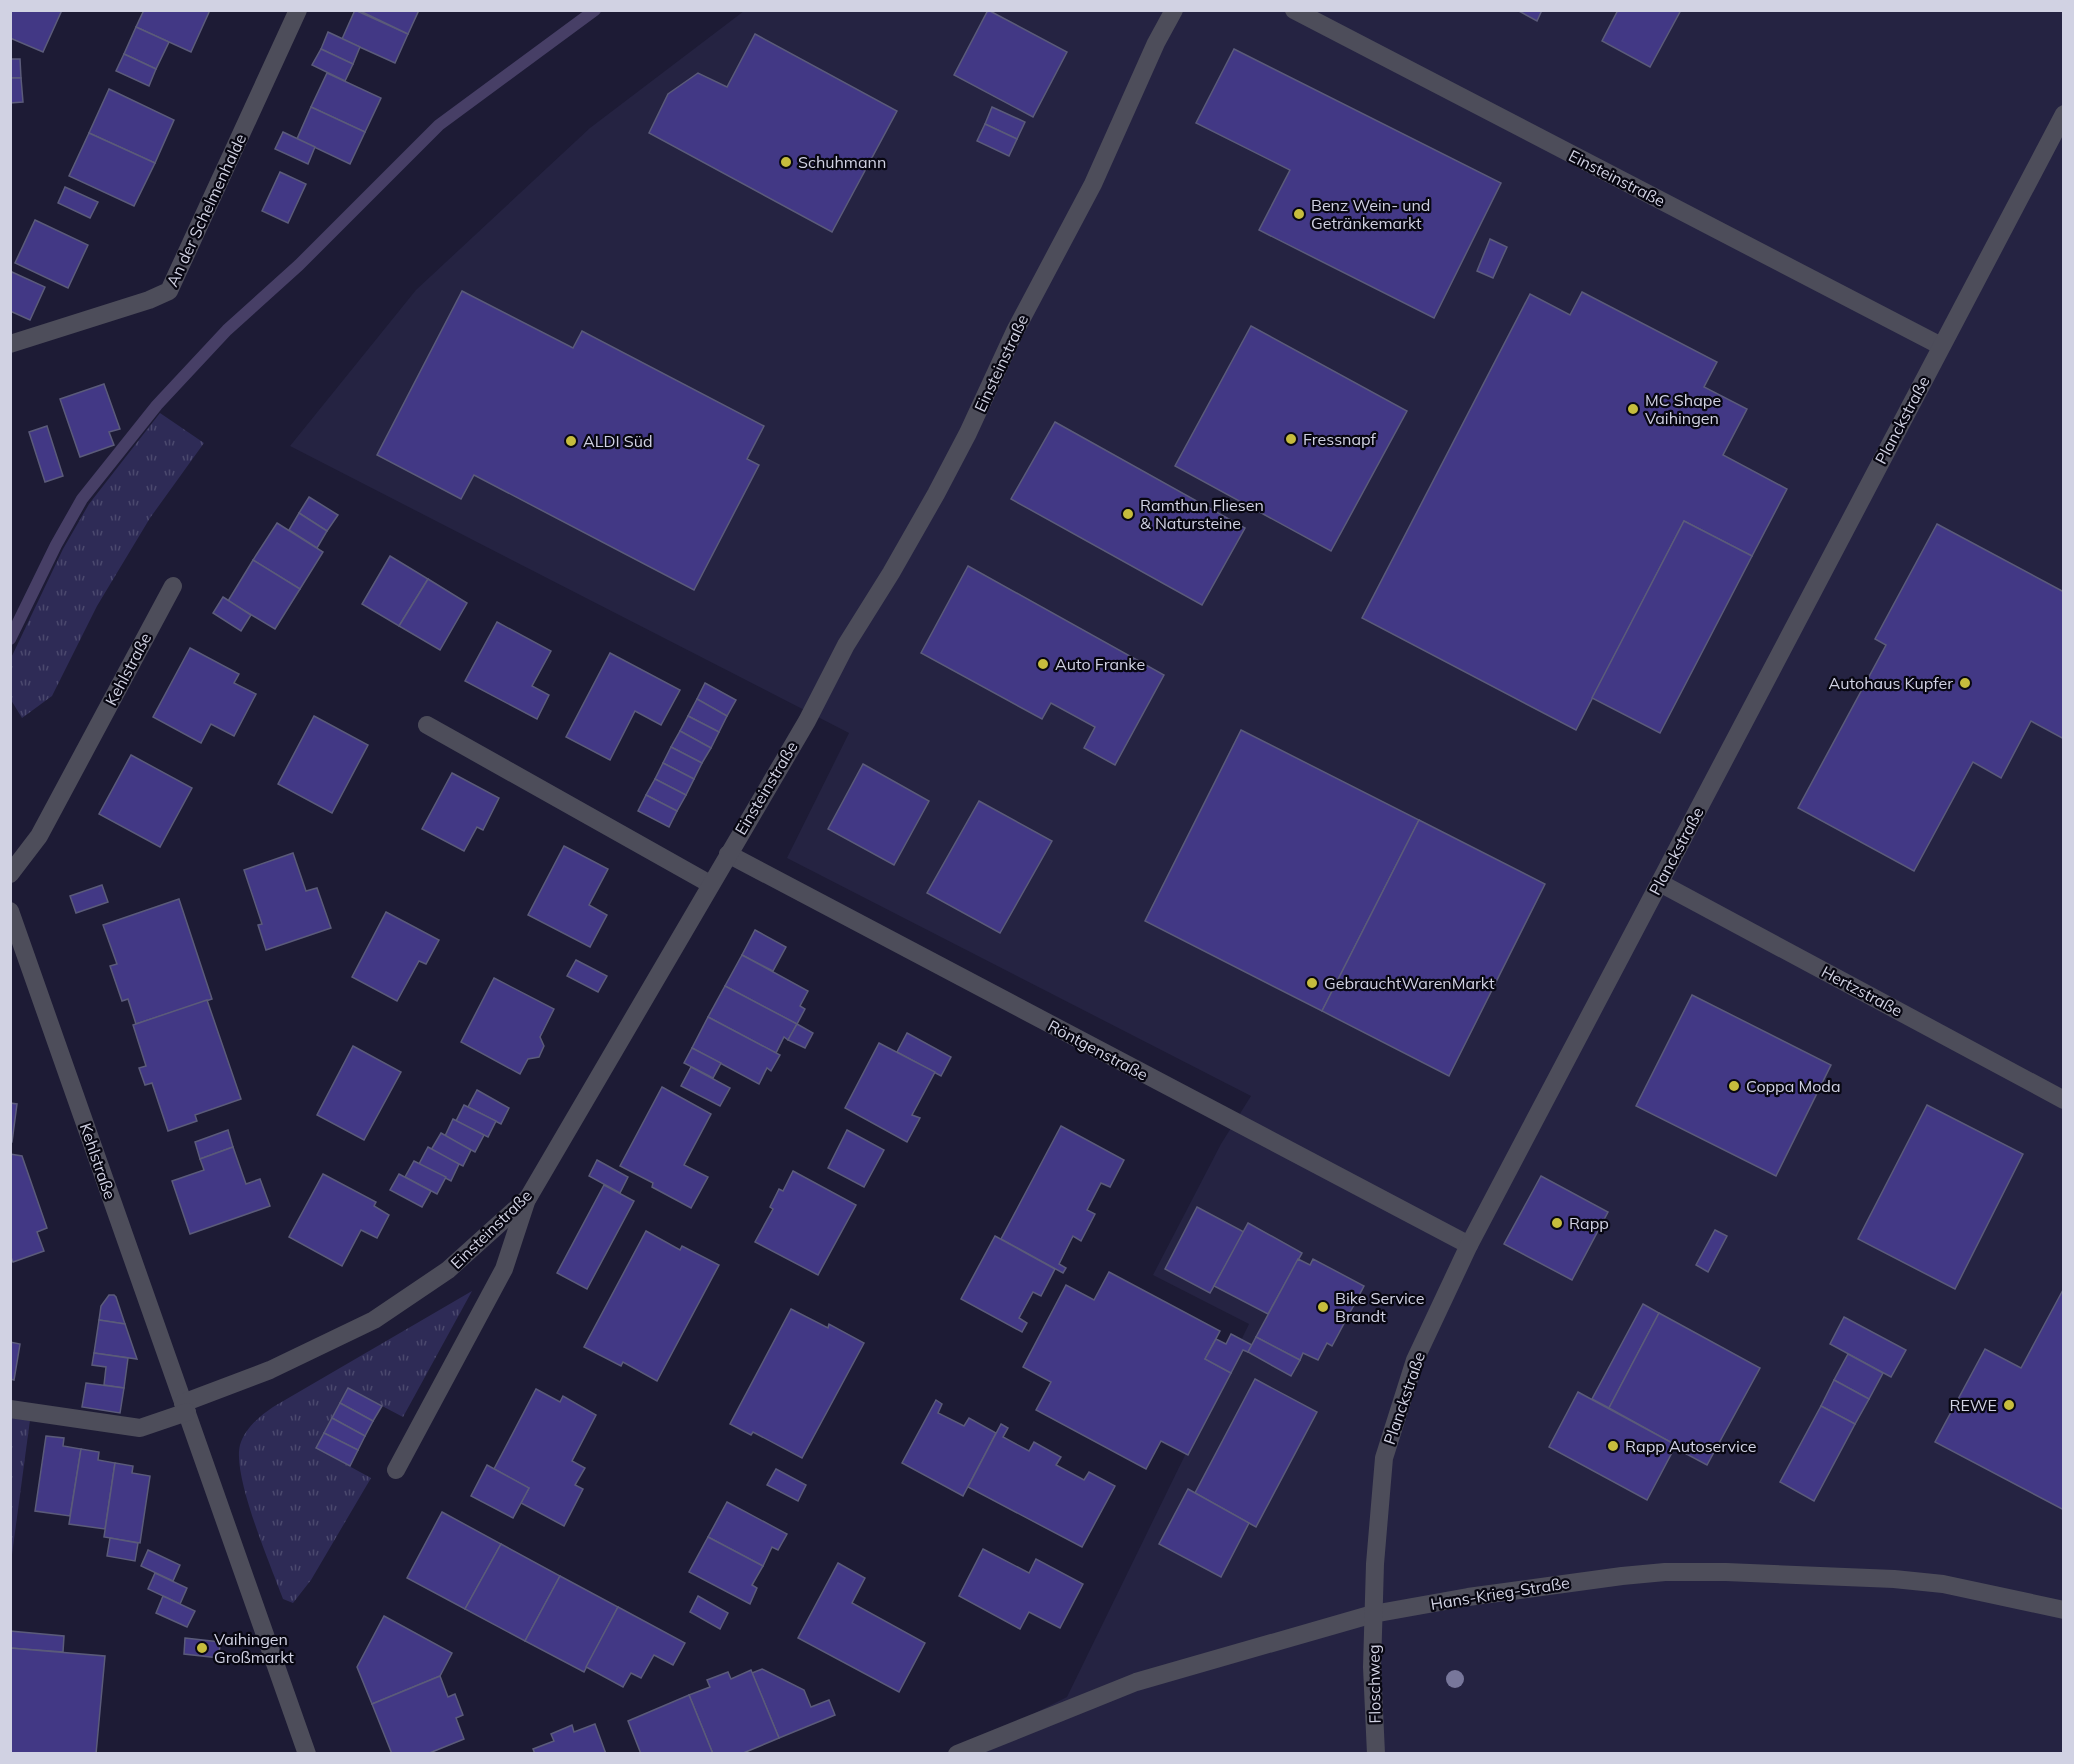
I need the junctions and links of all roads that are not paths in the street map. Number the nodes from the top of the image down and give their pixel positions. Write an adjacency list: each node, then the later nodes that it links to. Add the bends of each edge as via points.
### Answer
1 (298, 10): 5 (street, An der Schelmenhalde, via 169,291)
2 (1174, 10): 9 (street, Einsteinstraße, via 1093,184 1015,331 936,494)
3 (1294, 10): 6 (street, Einsteinstraße)
4 (2064, 114): 6 (street, Planckstraße)
5 (10, 344)
6 (1941, 346): 11 (street, Planckstraße)
7 (173, 586): 10 (street, Kehlstraße, via 39,836)
8 (427, 725): 12 (street)
9 (728, 854): 12 (street, Einsteinstraße); 16 (street, Röntgenstraße)
10 (10, 874)
11 (1660, 883): 14 (street, Hertzstraße); 16 (street, Planckstraße)
12 (710, 885): 15 (street, Einsteinstraße)
13 (10, 911): 17 (street, Kehlstraße)
14 (2064, 1100)
15 (528, 1198): 17 (street, Einsteinstraße, via 448,1270 374,1320); 19 (street, via 504,1269)
16 (1469, 1245): 21 (street, Planckstraße, via 1415,1360 1384,1458)
17 (185, 1407): 18 (street, via 140,1428); 22 (street, Kehlstraße)
18 (10, 1410)
19 (396, 1470)
20 (2064, 1610): 21 (street, Hans-Krieg-Straße, via 1943,1584 1894,1579 1665,1572 1468,1597)
21 (1373, 1614): 23 (street, Hans-Krieg-Straße, via 1136,1682); 24 (street, Floschweg)
22 (306, 1754)
23 (957, 1754)
24 (1376, 1754)

